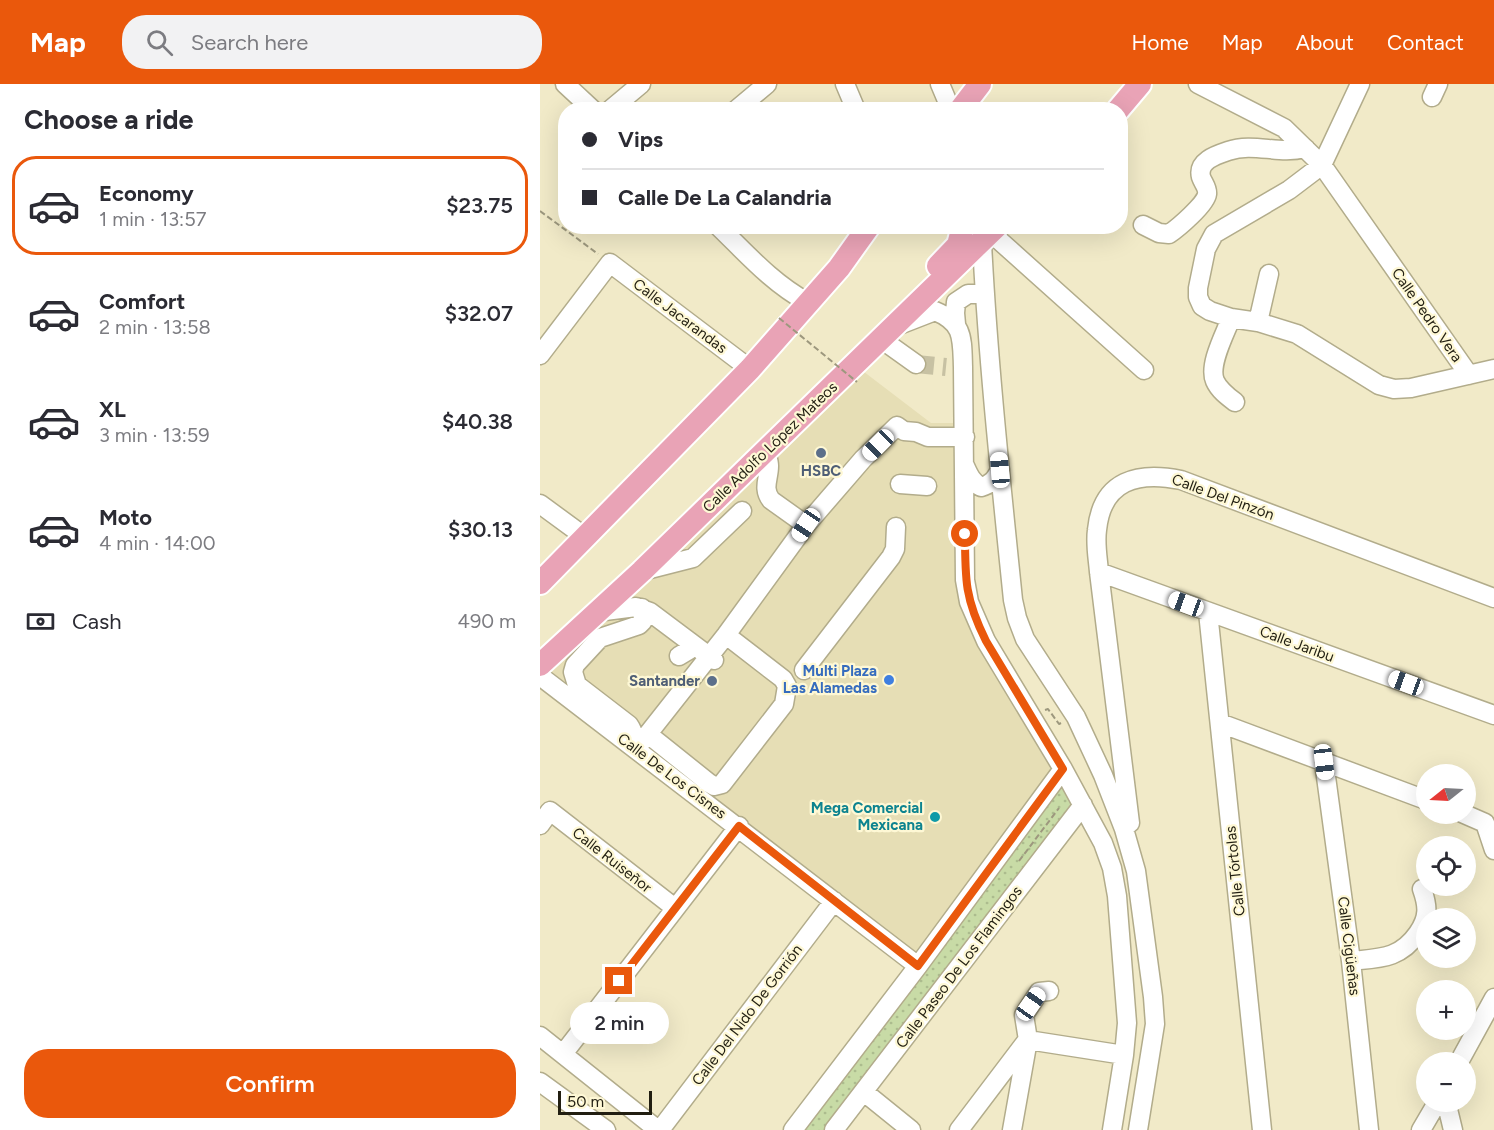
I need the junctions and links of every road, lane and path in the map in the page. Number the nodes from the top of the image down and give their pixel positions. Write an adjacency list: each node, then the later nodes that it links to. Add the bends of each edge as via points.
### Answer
1 (566, 84): 10 (street)
2 (641, 84): 11 (street)
3 (767, 84): 12 (street)
4 (845, 84): 13 (street)
5 (940, 84): 14 (street)
6 (980, 84): 15 (main road)
7 (1140, 84): 16 (main road)
8 (1198, 84): 17 (street, Calle Pedro Vera, via 1284,128)
9 (1360, 84): 18 (street)
10 (585, 102)
11 (620, 102)
12 (746, 102)
13 (853, 102)
14 (948, 102)
15 (966, 102)
16 (1125, 102)
17 (1305, 148): 18 (street, Calle Pedro Vera); 21 (street, via 1281,151 1243,147 1208,159 1201,170 1207,193 1203,203 1169,234)
18 (1322, 165): 34 (street, Calle Pedro Vera, via 1277,198 1214,234 1208,242 1198,297 1202,306); 43 (street, Calle Pedro Vera)
19 (540, 211): 20 (path)
20 (558, 224)
21 (1143, 225)
22 (571, 234): 28 (path)
23 (727, 234): 32 (street, via 772,279)
24 (863, 234): 29 (main road)
25 (875, 234): 29 (main road)
26 (961, 234): 37 (main road, via 958,245 898,304)
27 (990, 234): 31 (street); 37 (main road, Calle Adolfo López Mateos); 42 (street)
28 (610, 263): 38 (street); 40 (street, Calle Jacarandas)
29 (839, 268): 32 (main road)
30 (1269, 274): 35 (street)
31 (984, 294): 36 (street, via 968,294 956,302); 49 (street)
32 (807, 302): 40 (main road)
33 (779, 318): 44 (path, bridge)
34 (1231, 318): 35 (street, Calle Pedro Vera); 45 (street, via 1213,372 1221,390)
35 (1258, 322): 43 (street, Calle Pedro Vera, via 1297,334 1379,385 1394,389)
36 (956, 324): 37 (street, via 935,310); 46 (street, via 962,342 955,367)
37 (886, 334): 39 (street); 47 (main road, Calle Adolfo López Mateos)
38 (540, 355)
39 (916, 364)
40 (750, 369): 56 (main road)
41 (1494, 369): 43 (street)
42 (1144, 370)
43 (1469, 375)
44 (857, 382)
45 (1234, 402)
46 (964, 432): 48 (street); 54 (street, via 927,428 904,431 897,426)
47 (766, 451): 54 (street, via 767,494); 57 (main road, Calle Adolfo López Mateos)
48 (965, 466): 49 (street, via 981,487 990,484); 77 (street, via 965,580 969,602 986,641)
49 (1000, 470): 74 (street, via 1017,618 1035,656)
50 (900, 484): 51 (street)
51 (927, 486)
52 (540, 504): 56 (street)
53 (742, 511): 57 (street, via 693,558)
54 (806, 525): 65 (street)
55 (896, 526): 68 (street, via 891,557)
56 (585, 537): 59 (main road)
57 (642, 571): 62 (main road, Calle Adolfo López Mateos)
58 (1099, 572): 60 (street, Calle Del Pinzón, via 1096,532 1106,498 1121,484 1139,477 1161,476 1181,480); 63 (street, Calle Jaribu); 70 (street, Calle Del Pinzón)
59 (540, 583)
60 (1494, 598)
61 (642, 608): 62 (street); 64 (street); 75 (street, via 643,621 639,625 600,638 573,672 578,685 629,725)
62 (597, 612): 67 (main road, Calle Adolfo López Mateos)
63 (1208, 612): 71 (street, Calle Jaribu); 72 (street, Calle Tórtolas)
64 (690, 641): 65 (street); 66 (street, via 689,650)
65 (718, 648): 73 (street); 73 (street, via 752,653 783,679 787,695 780,710 718,786); 75 (street)
66 (679, 656)
67 (544, 659)
68 (804, 670)
69 (540, 676): 75 (street, Calle De Los Cisnes)
70 (1116, 715): 74 (street, via 1110,736); 84 (street, Calle Del Pinzón)
71 (1494, 715)
72 (1220, 723): 76 (street); 110 (street, Calle Tórtolas)
73 (654, 739): 75 (street)
74 (1089, 745): 84 (street, via 1116,806)
75 (635, 748): 82 (street, Calle De Los Cisnes)
76 (1324, 762): 78 (street); 88 (street, Calle Cigüeñas)
77 (1063, 769): 79 (street); 89 (street)
78 (1416, 796)
79 (1083, 805): 96 (street, via 1103,843 1117,896 1126,989); 98 (street, Calle Paseo De Los Flamingos)
80 (545, 818): 87 (street, Calle Ruiseñor)
81 (1476, 819): 83 (street, via 1485,823)
82 (739, 826): 86 (street, Calle De Los Cisnes); 87 (street)
83 (1494, 850)
84 (1136, 871): 109 (street, via 1155,1024)
85 (1424, 896): 88 (street, via 1428,911 1410,945 1392,955)
86 (834, 901): 89 (street, Calle De Los Cisnes); 102 (street, Calle Del Nido De Gorrión)
87 (675, 908): 95 (street)
88 (1351, 961): 111 (street, Calle Cigüeñas)
89 (918, 966): 103 (street)
90 (1049, 991): 93 (street, via 1039,992 1024,1015)
91 (1494, 998): 94 (street)
92 (540, 1036): 95 (street)
93 (1028, 1040): 96 (street); 106 (street); 107 (street)
94 (1464, 1052)
95 (563, 1054): 102 (street)
96 (1124, 1055): 108 (street)
97 (540, 1082): 101 (street)
98 (864, 1092): 104 (street, Calle Paseo De Los Flamingos); 105 (street)
99 (1432, 1112): 112 (street)
100 (1449, 1112): 113 (street)
101 (606, 1130)
102 (659, 1130)
103 (793, 1130)
104 (834, 1130)
105 (911, 1130)
106 (959, 1130)
107 (1012, 1130)
108 (1112, 1130)
109 (1138, 1130)
110 (1262, 1130)
111 (1369, 1130)
112 (1421, 1130)
113 (1453, 1130)

